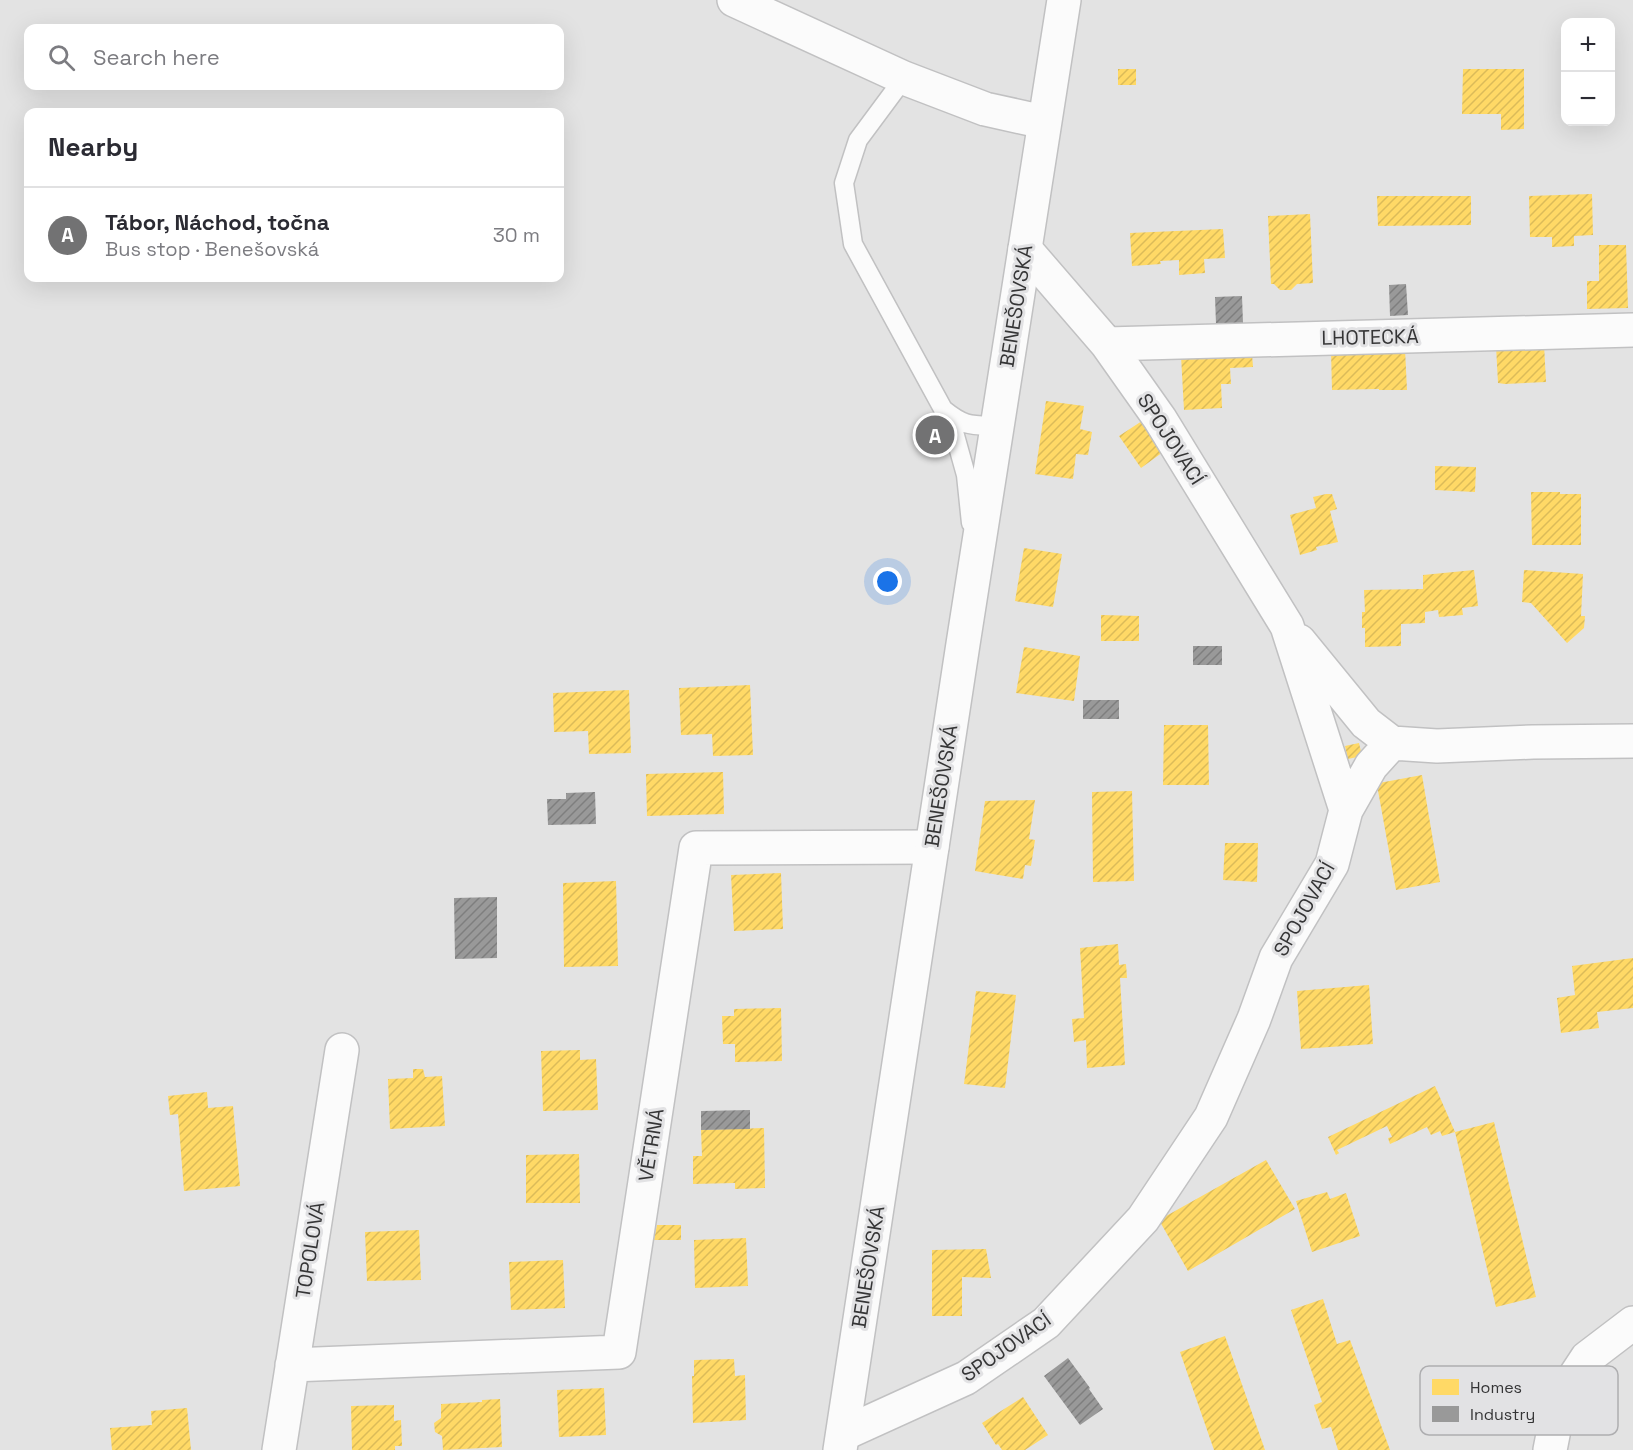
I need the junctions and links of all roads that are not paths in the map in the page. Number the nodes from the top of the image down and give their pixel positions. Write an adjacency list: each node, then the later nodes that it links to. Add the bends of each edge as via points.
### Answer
1 (734, 0): 3 (street)
2 (1064, 0): 4 (street, BENEŠOVSKÁ)
3 (904, 78): 4 (street, via 985,109); 8 (lane, via 858,140 844,183 852,244)
4 (1044, 122): 5 (street, BENEŠOVSKÁ)
5 (1025, 249): 7 (street, SPOJOVACÍ); 9 (street, BENEŠOVSKÁ)
6 (1633, 330): 7 (street, LHOTECKÁ)
7 (1107, 344): 11 (street, SPOJOVACÍ, via 1160,419)
8 (943, 409): 9 (lane, via 958,422); 10 (lane, via 966,475)
9 (997, 426): 10 (street, BENEŠOVSKÁ)
10 (976, 564): 15 (street, BENEŠOVSKÁ)
11 (1287, 626): 13 (street, via 1366,723); 14 (street, SPOJOVACÍ)
12 (1633, 741): 13 (street, via 1437,746)
13 (1392, 743): 14 (street, via 1371,766)
14 (1346, 810): 21 (street, SPOJOVACÍ, via 1332,864 1276,958 1211,1117 1143,1219 1046,1323 966,1378)
15 (932, 847): 18 (street, VĚTRNÁ, via 696,848 619,1352); 21 (street, BENEŠOVSKÁ)
16 (342, 1050): 18 (street, TOPOLOVÁ)
17 (1633, 1323): 19 (street)
18 (292, 1365): 22 (street, TOPOLOVÁ)
19 (1582, 1366)
20 (1553, 1435): 23 (street)
21 (842, 1442)
22 (279, 1450)
23 (1550, 1450)

